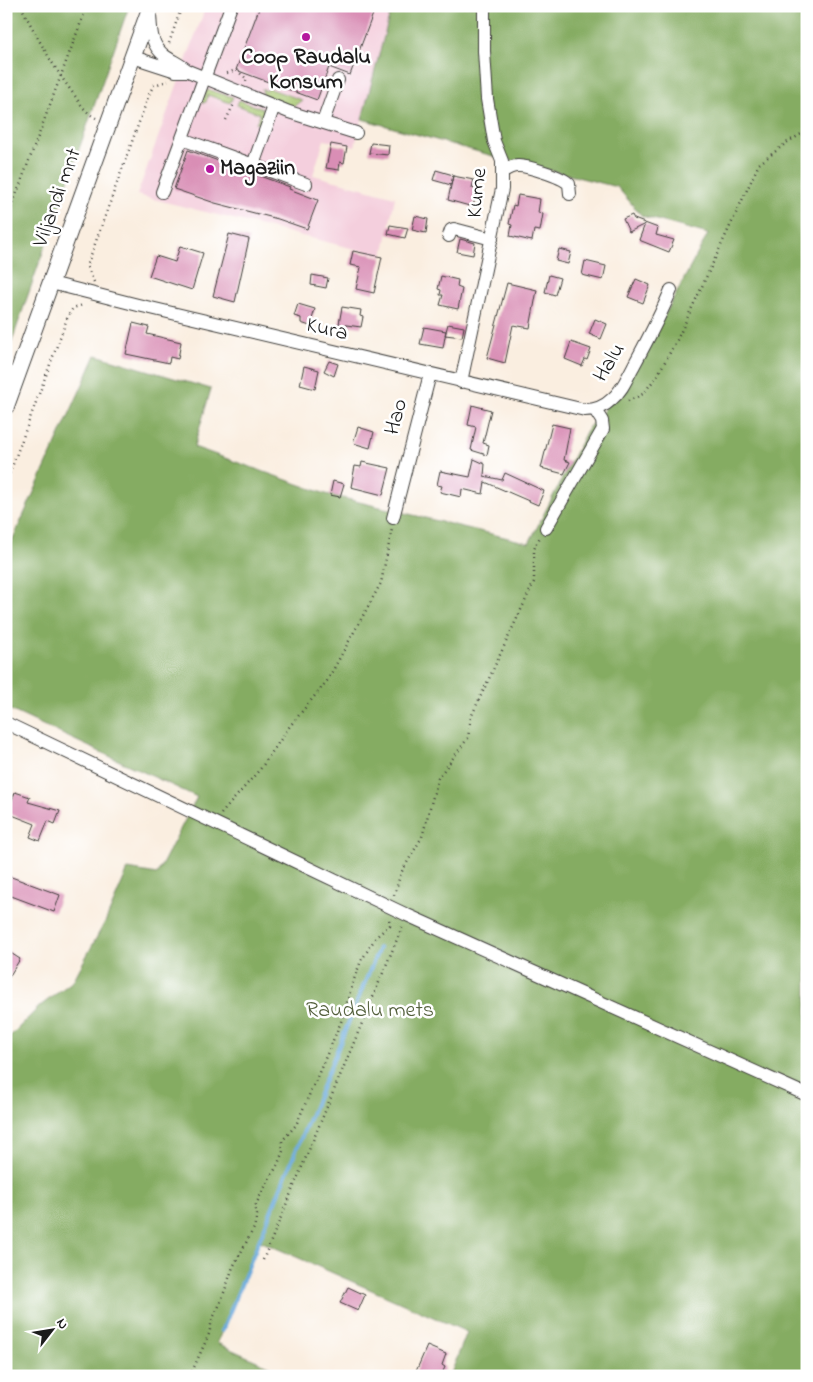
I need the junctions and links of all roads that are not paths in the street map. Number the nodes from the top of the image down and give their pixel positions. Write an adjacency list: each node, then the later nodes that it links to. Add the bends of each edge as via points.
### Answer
1 (231, 6): 6 (street)
2 (484, 6): 13 (street, Kume, via 488,99)
3 (150, 8): 4 (main road, Viljandi mnt); 5 (street, via 154,44)
4 (133, 57): 5 (street); 19 (main road, Viljandi mnt)
5 (181, 68): 6 (street)
6 (205, 78): 8 (street); 11 (street)
7 (338, 80): 9 (street)
8 (274, 106): 9 (street); 12 (street)
9 (323, 122): 10 (street)
10 (356, 133)
11 (182, 139): 12 (street); 15 (street)
12 (253, 165): 14 (street)
13 (502, 172): 16 (street, via 520,166 561,179 569,184); 18 (street, Kume, via 502,189)
14 (306, 184)
15 (162, 192)
16 (570, 194)
17 (450, 236): 18 (street, via 454,229)
18 (492, 239): 22 (street, Kume)
19 (51, 283): 21 (street, Kura); 23 (main road, Viljandi mnt)
20 (671, 290): 24 (street, Halu, via 656,326 622,388 609,402)
21 (430, 374): 22 (street, Kura); 25 (street, Hao)
22 (461, 382): 24 (street, Kura)
23 (6, 406)
24 (595, 410): 26 (street, Halu, via 603,429)
25 (393, 518)
26 (546, 528)
27 (6, 723): 28 (street, via 391,907)
28 (807, 1095)

